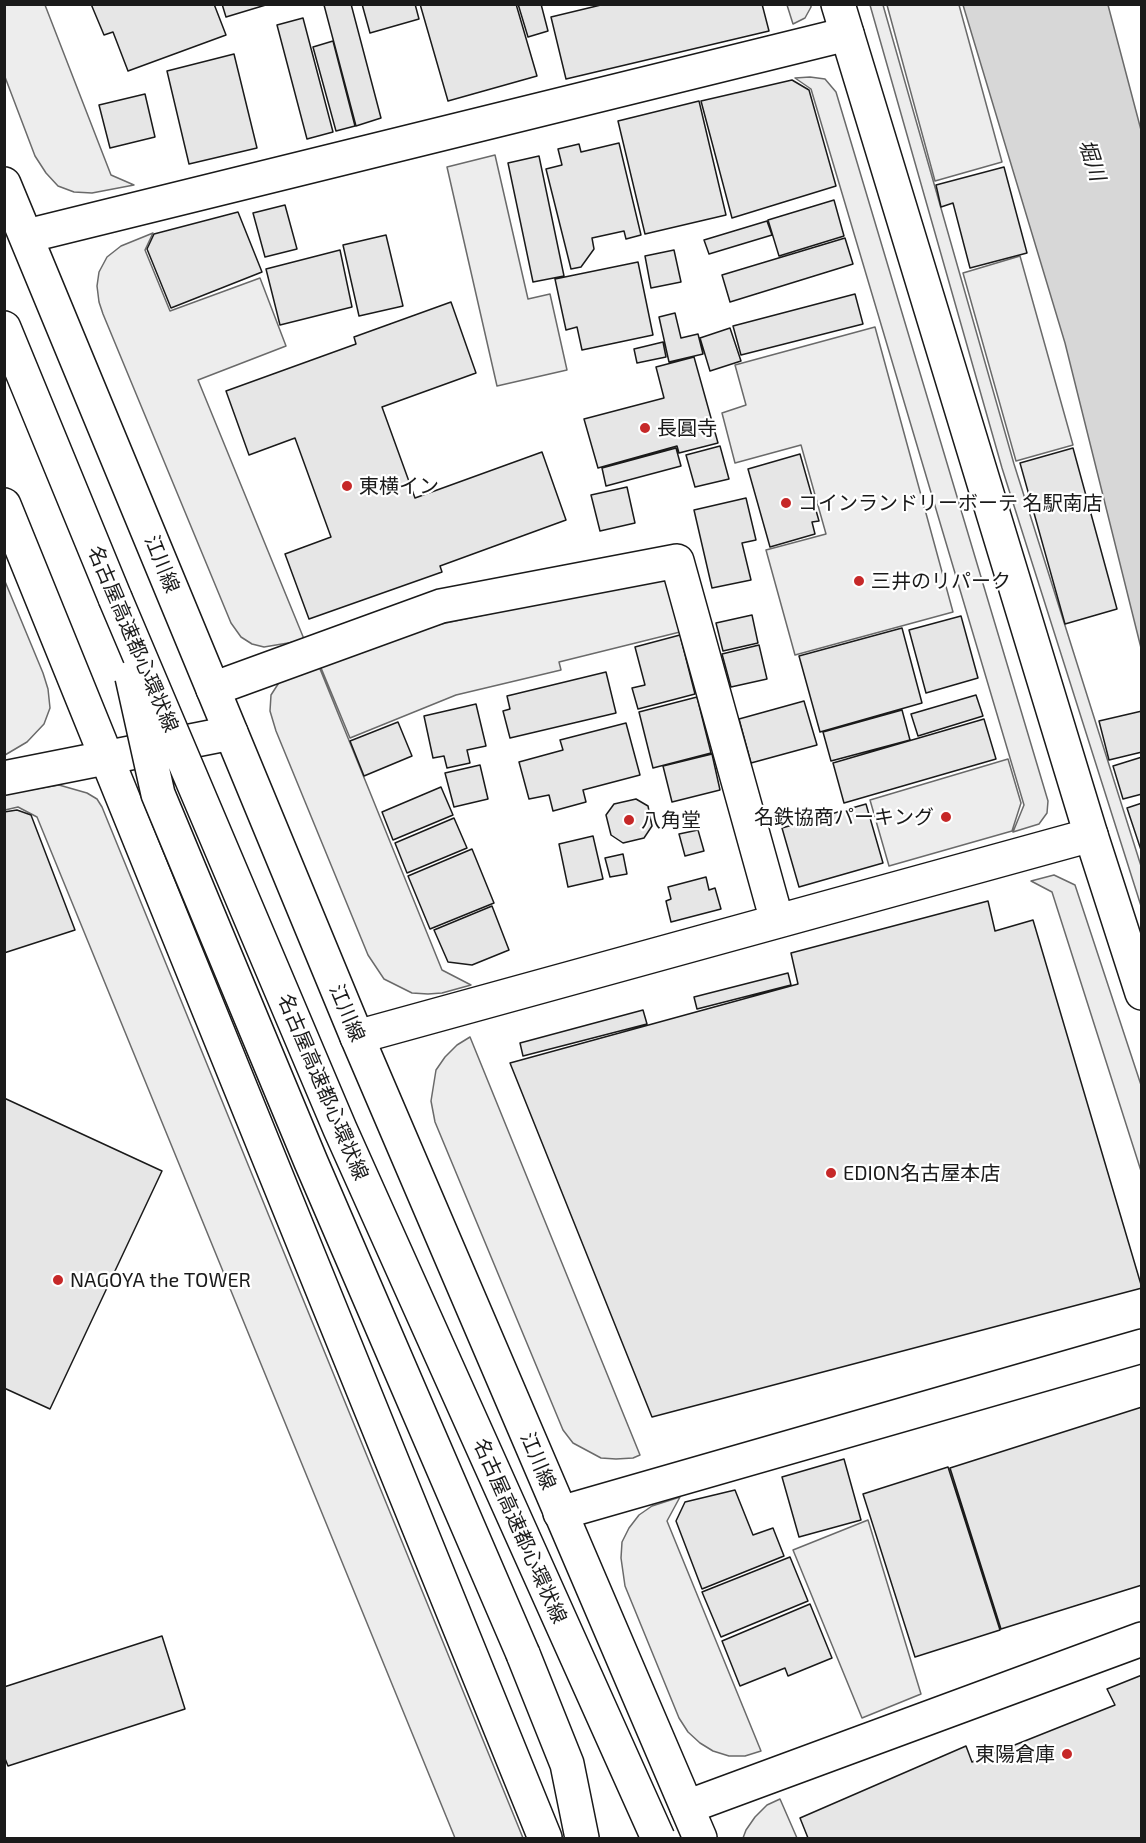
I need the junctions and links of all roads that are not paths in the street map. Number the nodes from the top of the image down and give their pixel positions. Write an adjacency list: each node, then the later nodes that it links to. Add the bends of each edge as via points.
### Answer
1 (843, 20): 3 (main road); 11 (main road)
2 (4, 184): 3 (main road, 江川線)
3 (27, 236): 7 (main road, 江川線)
4 (4, 328): 6 (main road, 名古屋高速都心環状線)
5 (4, 505): 9 (main road)
6 (115, 598): 20 (main road, bridge, via 158,794 527,1665 567,1764); 21 (main road, 名古屋高速都心環状線, bridge, via 340,1129)
7 (213, 689): 8 (main road, 江川線); 12 (main road, via 441,606 677,561)
8 (231, 733): 9 (main road); 14 (main road, 江川線)
9 (107, 759): 10 (main road); 19 (main road)
10 (4, 778)
11 (1091, 835): 12 (main road); 13 (main road)
12 (777, 921): 14 (main road)
13 (1142, 993)
14 (357, 1037): 16 (main road, 江川線)
15 (1142, 1346): 16 (main road)
16 (560, 1513): 18 (main road, 江川線)
17 (1142, 1639): 18 (main road)
18 (687, 1807): 22 (main road, 江川線)
19 (545, 1839)
20 (582, 1839)
21 (658, 1839)
22 (700, 1839)

